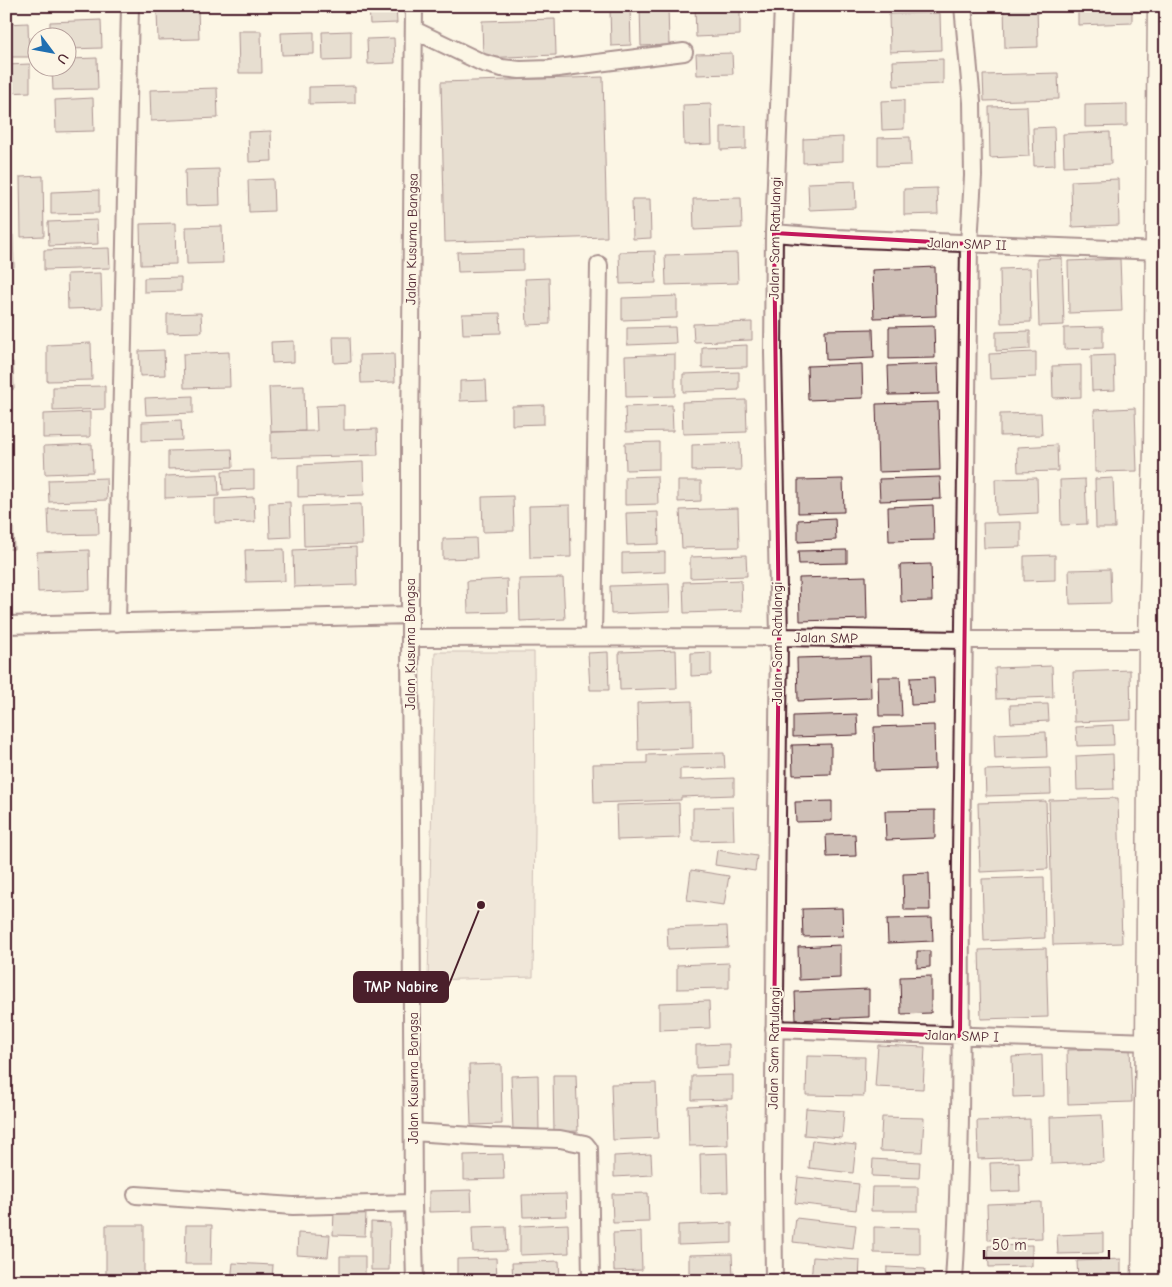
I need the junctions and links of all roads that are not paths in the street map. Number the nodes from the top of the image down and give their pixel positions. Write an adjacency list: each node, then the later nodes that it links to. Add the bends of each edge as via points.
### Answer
1 (130, 6): 14 (street)
2 (414, 6): 6 (street, Jalan Kusuma Bangsa)
3 (783, 6): 9 (street, Jalan Sam Ratulangi)
4 (963, 6): 10 (street, via 972,102 973,176)
5 (1162, 6): 8 (highway)
6 (414, 30): 7 (street, via 483,63 520,70); 13 (street, Jalan Kusuma Bangsa)
7 (684, 52)
8 (1164, 109): 11 (highway)
9 (774, 233): 10 (street, Jalan SMP II); 17 (street, Jalan Sam Ratulangi)
10 (969, 244): 11 (street, Jalan SMP II); 19 (street)
11 (1160, 251): 20 (highway)
12 (599, 265): 16 (street)
13 (410, 615): 14 (street); 18 (street, Jalan Kusuma Bangsa)
14 (117, 623): 15 (street)
15 (6, 624)
16 (593, 637): 17 (street, Jalan SMP); 18 (street, Jalan SMP)
17 (779, 637): 19 (street, Jalan SMP); 21 (street, Jalan Sam Ratulangi)
18 (410, 638): 24 (street, Jalan Kusuma Bangsa)
19 (963, 640): 20 (street, Jalan SMP); 22 (street)
20 (1153, 640): 23 (highway)
21 (774, 1029): 22 (street, Jalan SMP I); 30 (street, Jalan Sam Ratulangi)
22 (960, 1036): 23 (street, Jalan SMP I); 31 (street)
23 (1150, 1042): 25 (highway)
24 (413, 1132): 27 (street, Jalan Kusuma Bangsa); 29 (street, via 560,1139 585,1144 590,1157)
25 (1156, 1191): 32 (highway)
26 (136, 1195): 27 (street, via 293,1206)
27 (413, 1203): 28 (street, Jalan Kusuma Bangsa)
28 (415, 1281)
29 (592, 1281)
30 (774, 1281)
31 (954, 1281)
32 (1146, 1281)

